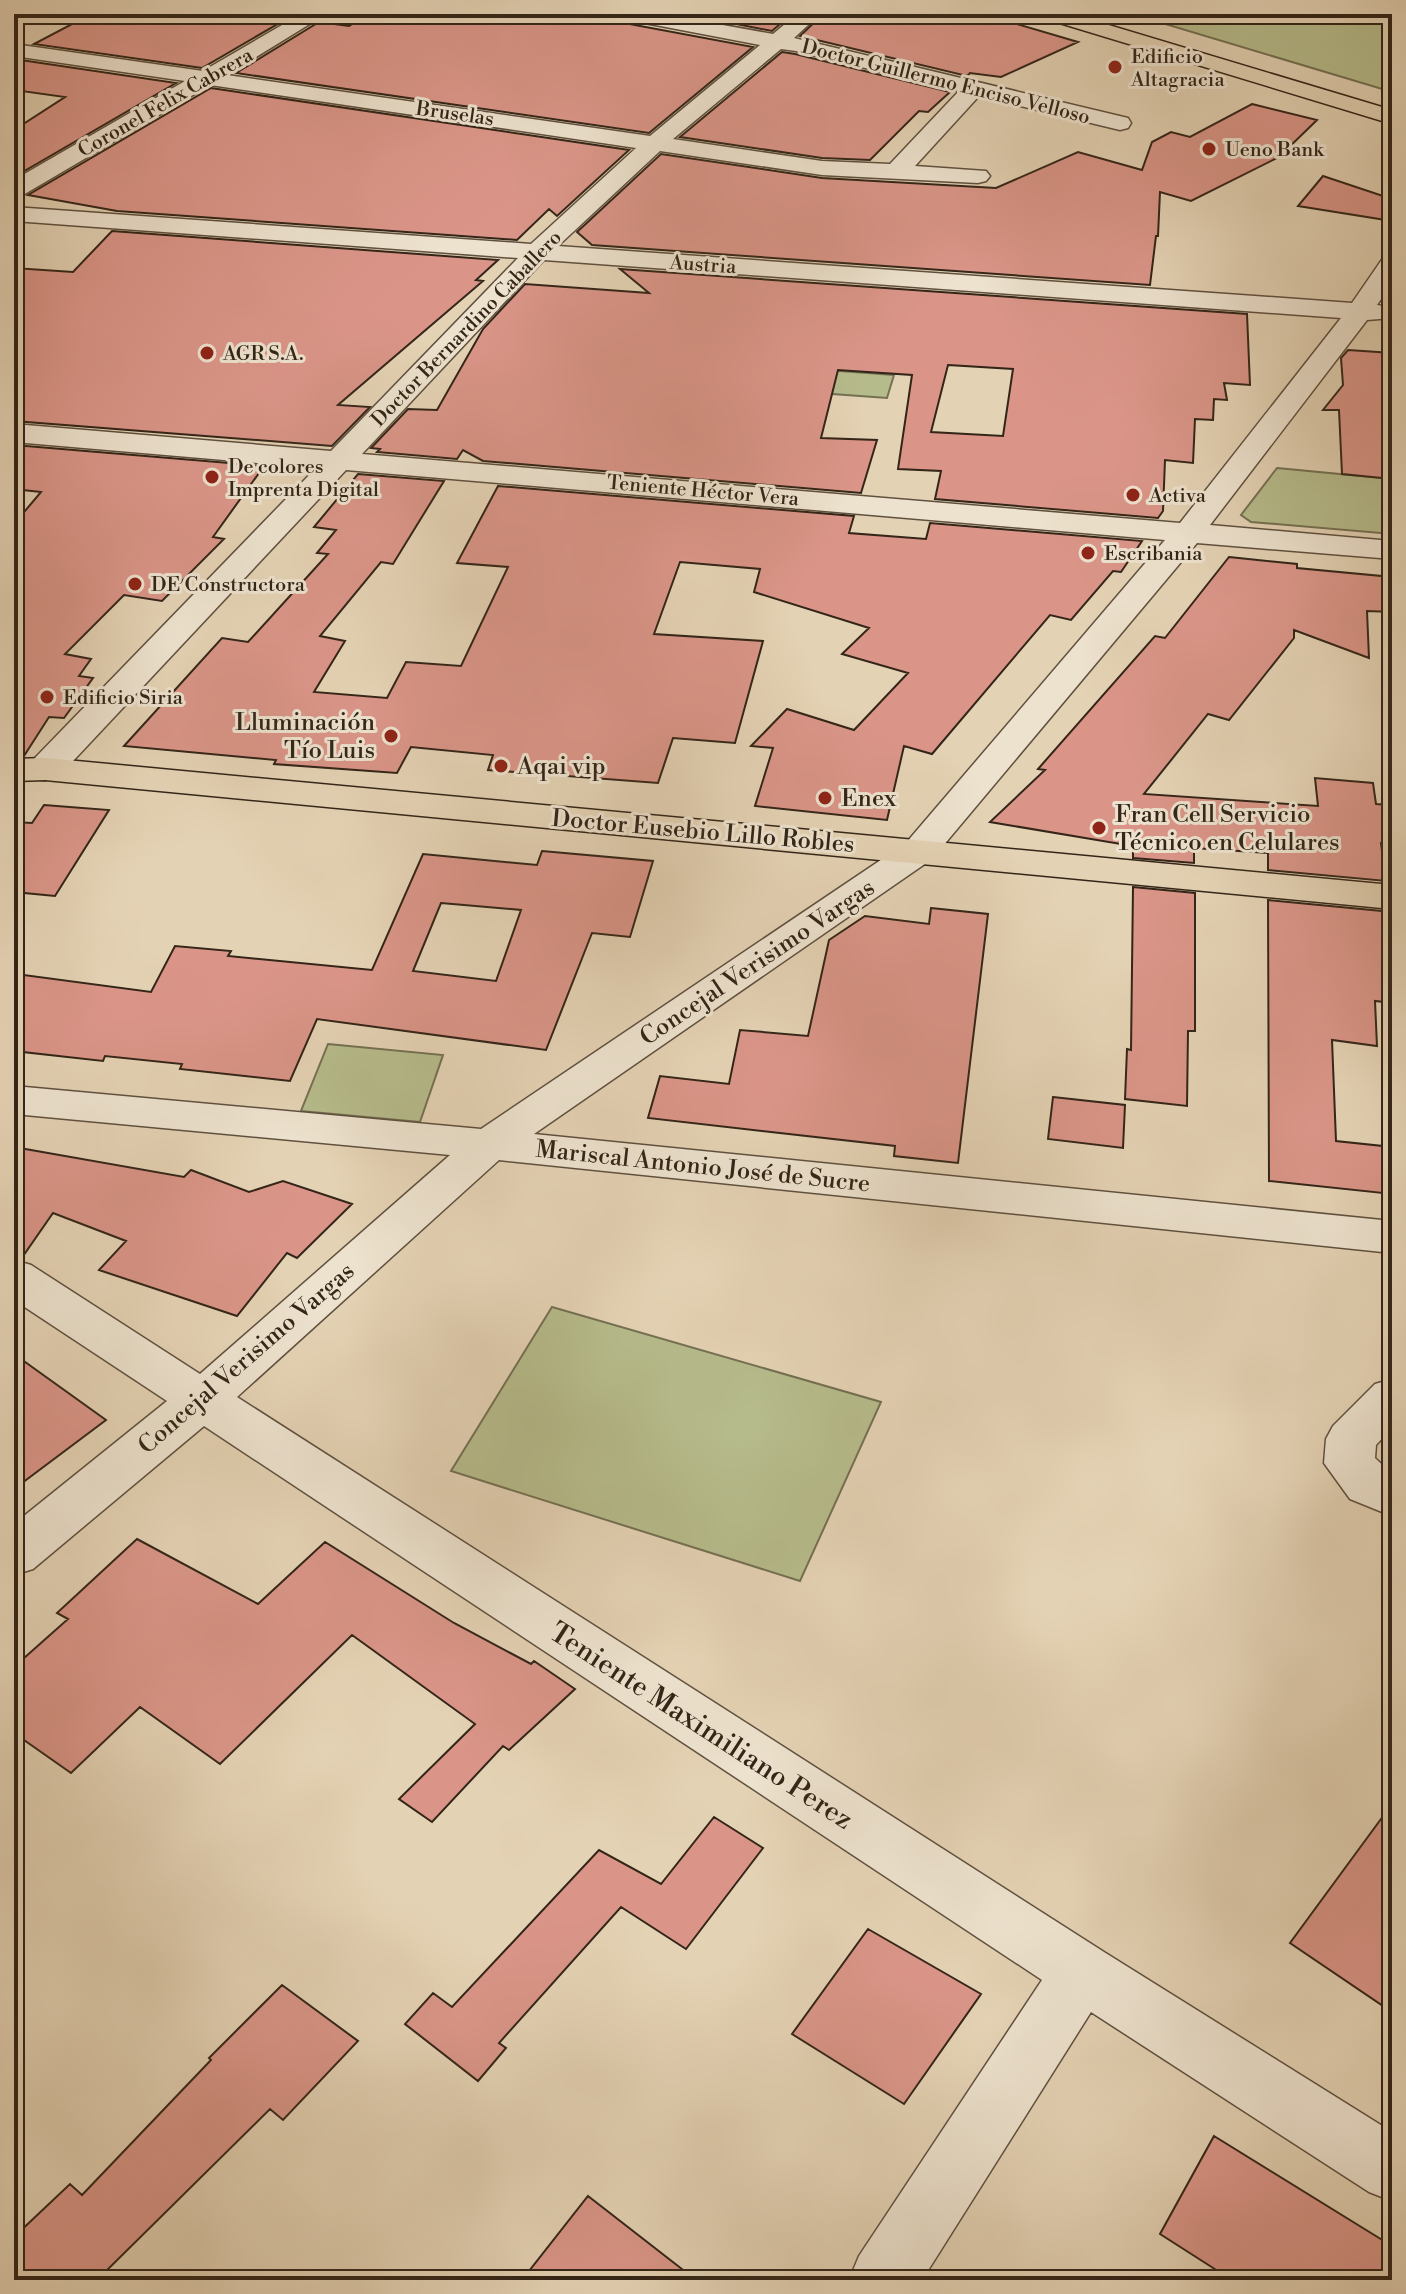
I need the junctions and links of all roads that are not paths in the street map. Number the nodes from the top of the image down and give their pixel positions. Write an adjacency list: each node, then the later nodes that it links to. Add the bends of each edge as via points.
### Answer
1 (316, 14): 8 (street, Coronel Felix Cabrera)
2 (629, 14): 6 (street, Doctor Guillermo Enciso Velloso)
3 (810, 14): 6 (street, Doctor Bernardino Caballero)
4 (1050, 14): 11 (main road)
5 (1111, 14): 10 (main road)
6 (777, 41): 9 (street, Doctor Guillermo Enciso Velloso); 13 (street, Doctor Bernardino Caballero)
7 (14, 50): 8 (street, Bruselas)
8 (208, 77): 13 (street, Bruselas); 16 (street, Coronel Felix Cabrera)
9 (974, 88): 12 (street, Doctor Guillermo Enciso Velloso); 14 (street)
10 (1392, 98)
11 (1392, 117)
12 (1120, 123)
13 (655, 143): 14 (street, Bruselas, via 822,168); 18 (street, Doctor Bernardino Caballero)
14 (897, 171): 15 (street, Bruselas)
15 (978, 176)
16 (14, 190)
17 (14, 214): 18 (street, Austria)
18 (537, 252): 20 (street, Austria); 23 (street, Doctor Bernardino Caballero)
19 (1392, 263): 20 (street, Concejal Verisimo Vargas)
20 (1360, 311): 21 (street, Austria); 24 (street, Concejal Verisimo Vargas)
21 (1392, 314)
22 (14, 433): 23 (street, Teniente Héctor Vera)
23 (339, 460): 24 (street, Teniente Héctor Vera); 26 (street, Doctor Bernardino Caballero)
24 (1190, 531): 25 (street, Teniente Héctor Vera); 27 (street, Concejal Verisimo Vargas)
25 (1392, 550)
26 (23, 771): 27 (main road, Doctor Eusebio Lillo Robles)
27 (919, 851): 28 (main road, Doctor Eusebio Lillo Robles); 30 (street, Concejal Verisimo Vargas)
28 (1392, 897)
29 (14, 1100): 30 (street, Mariscal Antonio José de Sucre)
30 (490, 1144): 31 (street, Mariscal Antonio José de Sucre); 34 (street, Concejal Verisimo Vargas)
31 (1392, 1237)
32 (14, 1277): 34 (street, Teniente Maximiliano Perez)
33 (1392, 1397): 35 (street, via 1351,1439 1349,1463 1368,1485)
34 (203, 1399): 36 (street, Concejal Verisimo Vargas); 37 (street, Teniente Maximiliano Perez)
35 (1392, 1496)
36 (14, 1554)
37 (1082, 1972): 38 (street, Teniente Maximiliano Perez); 39 (street)
38 (1392, 2169)
39 (883, 2280)

